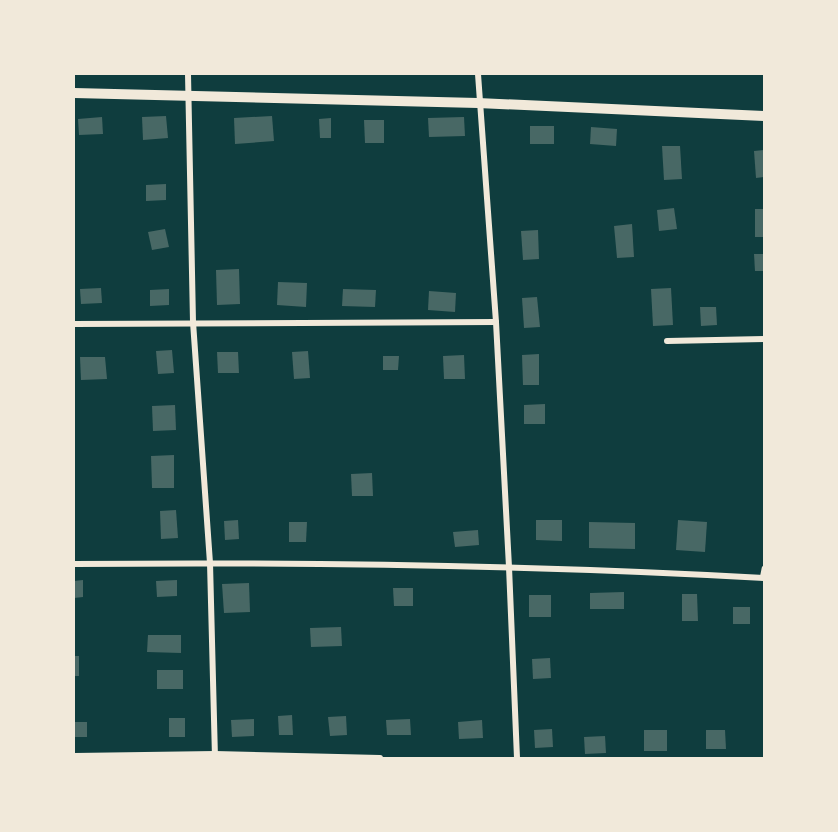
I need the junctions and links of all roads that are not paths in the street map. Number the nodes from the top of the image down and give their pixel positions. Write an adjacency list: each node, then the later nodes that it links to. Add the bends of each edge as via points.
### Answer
1 (188, 74): 4 (street)
2 (478, 74): 5 (street)
3 (74, 93): 4 (street)
4 (188, 96): 5 (street); 7 (street)
5 (478, 104): 6 (street); 8 (street)
6 (765, 116)
7 (193, 322): 8 (street); 9 (street); 12 (street)
8 (496, 322): 14 (street)
9 (74, 324)
10 (765, 339): 11 (street)
11 (667, 341)
12 (210, 563): 13 (street); 14 (street); 18 (street)
13 (74, 564)
14 (509, 567): 16 (street); 20 (street)
15 (765, 568): 16 (lane)
16 (764, 578)
17 (74, 756): 18 (street)
18 (215, 756): 19 (street)
19 (380, 759)
20 (517, 759)

